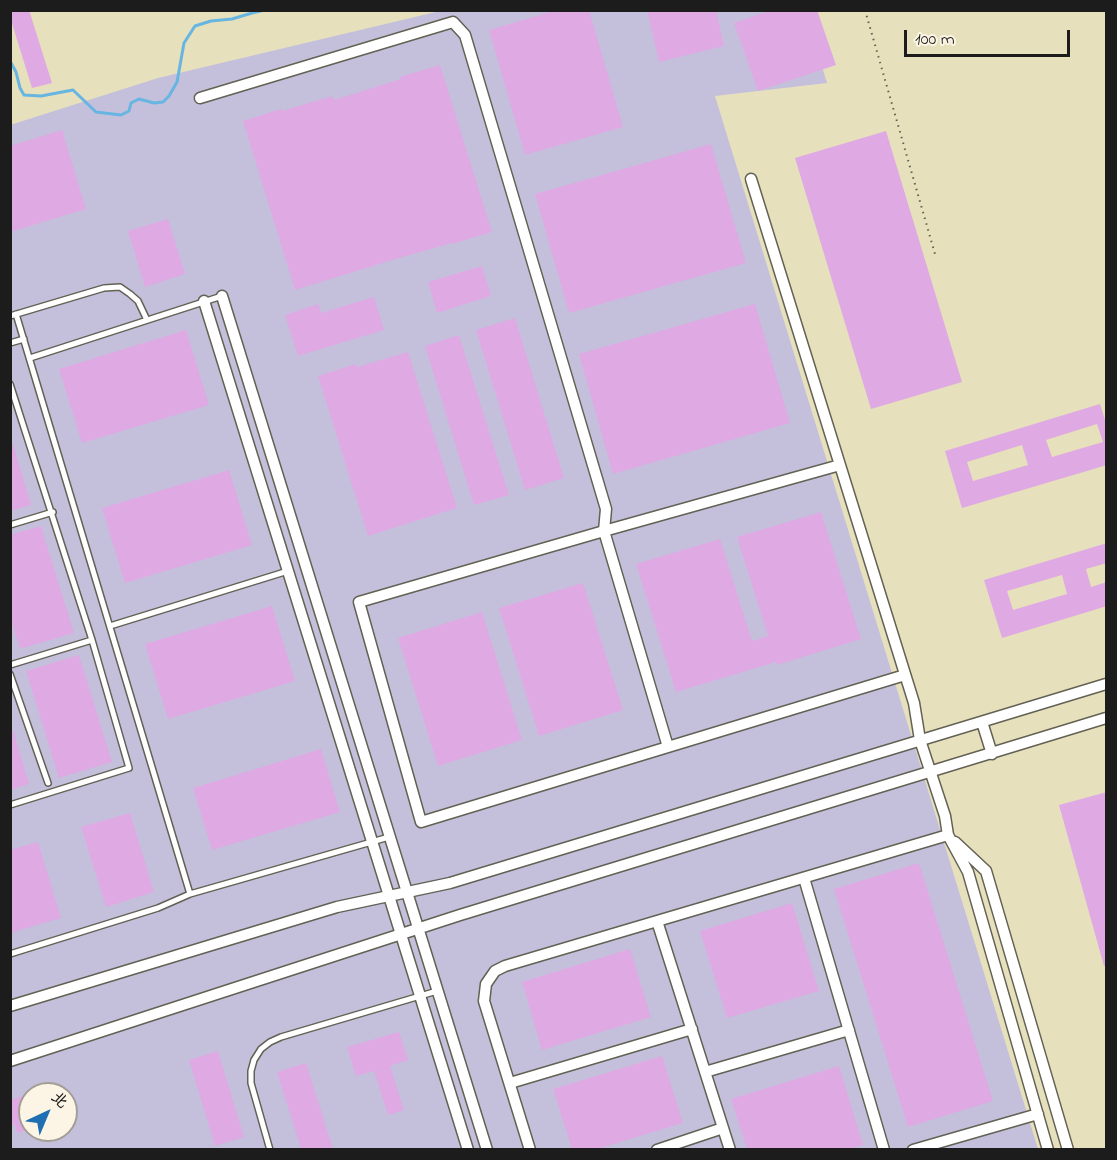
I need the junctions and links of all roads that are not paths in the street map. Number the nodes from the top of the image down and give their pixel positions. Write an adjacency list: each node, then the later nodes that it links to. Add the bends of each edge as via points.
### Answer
1 (200, 98): 14 (street, via 453,21 465,35 603,498)
2 (751, 179): 11 (street)
3 (222, 296): 4 (lane); 31 (street)
4 (204, 302): 6 (lane); 15 (street)
5 (13, 315): 6 (lane, via 104,288 120,287 138,301); 7 (lane)
6 (147, 320): 9 (lane)
7 (24, 339): 8 (lane); 9 (lane)
8 (10, 343)
9 (30, 358): 16 (lane)
10 (10, 384): 12 (lane)
11 (840, 465): 14 (street); 20 (street)
12 (53, 512): 13 (lane); 17 (lane)
13 (10, 525)
14 (604, 531): 25 (street); 25 (street, via 359,602 421,822)
15 (288, 571): 16 (lane); 32 (street)
16 (110, 626): 35 (lane)
17 (92, 640): 18 (lane); 29 (lane, via 129,768)
18 (10, 665)
19 (10, 674): 28 (lane)
20 (905, 675): 24 (street); 25 (street)
21 (1107, 684): 23 (street)
22 (1107, 718): 26 (street)
23 (982, 722): 24 (street); 26 (street)
24 (921, 741): 27 (street); 34 (street, via 450,883)
25 (668, 747)
26 (992, 754): 27 (street)
27 (931, 772): 30 (street); 38 (street)
28 (48, 783)
29 (10, 805)
30 (948, 835): 33 (street); 49 (street, via 968,872); 60 (street, via 986,871)
31 (391, 837): 32 (lane); 34 (street)
32 (373, 842): 35 (lane); 36 (street)
33 (804, 878): 37 (street); 45 (street)
34 (408, 892): 36 (street); 38 (street)
35 (190, 894): 40 (lane, via 158,908)
36 (390, 896): 39 (street); 43 (street, via 337,907)
37 (657, 921): 44 (street); 48 (street, via 505,966 492,975 484,1000)
38 (419, 928): 39 (street); 41 (street)
39 (402, 934): 42 (street); 46 (street)
40 (10, 954)
41 (439, 991): 42 (lane); 53 (street)
42 (421, 996): 51 (lane, via 282,1037 261,1049 254,1059 251,1083); 52 (street)
43 (10, 1006)
44 (692, 1029): 47 (street); 48 (street)
45 (849, 1030): 47 (street); 57 (street)
46 (10, 1061)
47 (705, 1072): 50 (street)
48 (510, 1083): 54 (street)
49 (1038, 1114): 58 (street); 59 (street)
50 (723, 1128): 55 (street); 56 (street)
51 (270, 1149)
52 (468, 1149)
53 (488, 1149)
54 (530, 1149)
55 (657, 1149)
56 (730, 1149)
57 (884, 1149)
58 (913, 1149)
59 (1048, 1149)
60 (1068, 1149)

